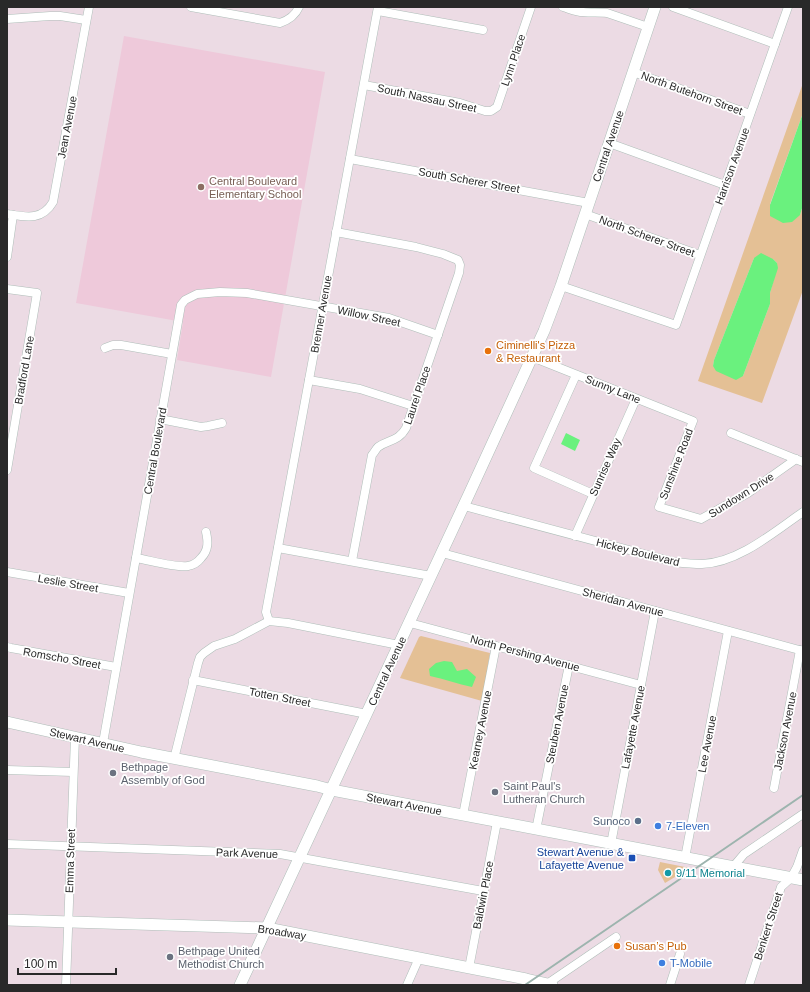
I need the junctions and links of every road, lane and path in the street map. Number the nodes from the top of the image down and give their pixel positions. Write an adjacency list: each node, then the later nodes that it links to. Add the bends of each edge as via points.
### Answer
1 (89, 7): 12 (street, Jean Avenue)
2 (191, 7): 9 (street)
3 (298, 7): 9 (street, via 296,13 280,23)
4 (531, 7): 18 (street, Lynn Place, via 497,107)
5 (563, 7): 13 (street, via 575,11 607,13)
6 (654, 7): 13 (main road, Central Avenue)
7 (673, 7): 15 (street)
8 (788, 7): 15 (street, Harrison Avenue)
9 (217, 9)
10 (378, 9): 14 (street); 17 (street, Brenner Avenue)
11 (7, 19): 12 (street, via 60,16)
12 (86, 20): 24 (street, Jean Avenue, via 53,202 46,211 36,216)
13 (648, 27): 16 (main road, Central Avenue)
14 (483, 30)
15 (775, 44): 19 (street, Harrison Avenue)
16 (633, 72): 19 (street, North Butehorn Street); 20 (main road, Central Avenue)
17 (364, 85): 18 (street, South Nassau Street); 21 (street, Brenner Avenue)
18 (491, 111)
19 (750, 114): 22 (street, Harrison Avenue)
20 (609, 143): 22 (street); 23 (main road, Central Avenue)
21 (350, 159): 23 (street, South Scherer Street); 25 (street, Brenner Avenue)
22 (725, 185): 26 (street, Harrison Avenue)
23 (589, 211): 26 (street, North Scherer Street); 28 (main road, Central Avenue)
24 (10, 215): 27 (street)
25 (336, 232): 30 (street, Brenner Avenue); 31 (street, Laurel Place, via 423,248 458,260 459,273)
26 (700, 255): 28 (street, Harrison Avenue, via 676,325)
27 (7, 257)
28 (561, 286): 34 (main road, Central Avenue)
29 (7, 289): 44 (street, Bradford Lane, via 37,293)
30 (323, 306): 31 (street, Willow Street, via 389,318); 33 (street, Central Boulevard, via 247,293 197,294 180,305); 36 (street, Brenner Avenue)
31 (438, 335): 38 (street, Laurel Place)
32 (105, 348): 33 (street, via 125,345)
33 (172, 354): 39 (street, Central Boulevard)
34 (532, 357): 35 (street, Sunny Lane); 46 (main road, Central Avenue)
35 (576, 375): 37 (street, Sunny Lane); 45 (street, via 534,468)
36 (309, 380): 38 (street, via 360,389); 51 (street, Brenner Avenue)
37 (636, 399): 40 (street, Sunny Lane); 45 (street, Sunrise Way)
38 (413, 406): 54 (street, Laurel Place, via 402,433 378,448 372,456)
39 (160, 419): 41 (street, via 201,427); 53 (street, Central Boulevard)
40 (693, 421): 47 (street, Sunshine Road)
41 (222, 423)
42 (731, 433): 43 (street)
43 (800, 461): 47 (street, Sundown Drive, via 701,519)
44 (7, 470)
45 (593, 494): 50 (street, Sunrise Way)
46 (464, 506): 50 (street, Hickey Boulevard); 52 (main road, Central Avenue)
47 (659, 507)
48 (803, 512): 50 (street, Hickey Boulevard, via 750,548 727,559 703,564 674,562)
49 (206, 532): 53 (street, via 206,551 196,563 189,566)
50 (575, 536)
51 (278, 548): 54 (street); 59 (street, Brenner Avenue, via 266,612)
52 (442, 553): 56 (main road, Central Avenue); 58 (street, Sheridan Avenue)
53 (136, 558): 57 (street, Central Boulevard)
54 (352, 561): 56 (street)
55 (7, 572): 57 (street, Leslie Street)
56 (431, 576): 60 (main road, Central Avenue)
57 (129, 594): 67 (street, Central Boulevard)
58 (655, 611): 61 (street, Sheridan Avenue); 69 (street, Lafayette Avenue)
59 (269, 621): 62 (street); 68 (street, via 204,653 200,657)
60 (410, 623): 62 (main road, Central Avenue); 63 (street, North Pershing Avenue)
61 (728, 631): 65 (street, Sheridan Avenue); 88 (street, Lee Avenue)
62 (399, 645): 70 (main road, Central Avenue)
63 (496, 646): 66 (street, North Pershing Avenue); 80 (street, Kearney Avenue)
64 (7, 647): 67 (street, Romscho Street)
65 (802, 651): 77 (street, Jackson Avenue)
66 (568, 665): 69 (street, North Pershing Avenue); 82 (street, Steuben Avenue)
67 (116, 668): 73 (street, Central Boulevard)
68 (193, 680): 70 (street, Totten Street); 74 (street)
69 (641, 685): 84 (street, Lafayette Avenue)
70 (367, 714): 78 (main road, Central Avenue)
71 (7, 722): 72 (main road, Stewart Avenue)
72 (75, 737): 73 (main road, Stewart Avenue); 76 (street, Emma Street)
73 (103, 743): 74 (main road, Stewart Avenue)
74 (174, 759): 78 (main road, Stewart Avenue)
75 (7, 770): 76 (street)
76 (73, 772): 85 (street, Emma Street)
77 (774, 788)
78 (332, 790): 80 (main road, Stewart Avenue); 87 (main road, Central Avenue)
79 (803, 814): 89 (street, via 744,854)
80 (463, 815): 81 (main road, Stewart Avenue)
81 (496, 822): 82 (main road, Stewart Avenue); 92 (street, Baldwin Place)
82 (536, 830): 84 (main road, Stewart Avenue)
83 (7, 844): 85 (street, Park Avenue)
84 (611, 844): 88 (main road, Stewart Avenue)
85 (71, 847): 87 (street, Park Avenue, via 280,854); 94 (street, Emma Street)
86 (803, 850): 90 (street, Benkert Street, via 798,867)
87 (300, 858): 92 (street, Park Avenue); 95 (main road, Central Avenue)
88 (685, 858): 89 (main road, Stewart Avenue)
89 (733, 867): 90 (main road, Stewart Avenue)
90 (791, 878): 91 (main road, Stewart Avenue); 105 (street, Benkert Street, via 781,887)
91 (803, 880)
92 (483, 891): 99 (street, Baldwin Place)
93 (7, 920): 94 (main road, Broadway)
94 (68, 922): 95 (main road, Broadway); 101 (street, Emma Street)
95 (267, 928): 98 (main road, Broadway); 102 (main road, Central Avenue)
96 (616, 937): 100 (street)
97 (680, 954): 104 (street)
98 (419, 958): 99 (main road, Broadway); 103 (street)
99 (469, 968): 100 (main road, Broadway)
100 (550, 984)
101 (66, 985)
102 (240, 985)
103 (407, 985)
104 (670, 985)
105 (749, 985)

